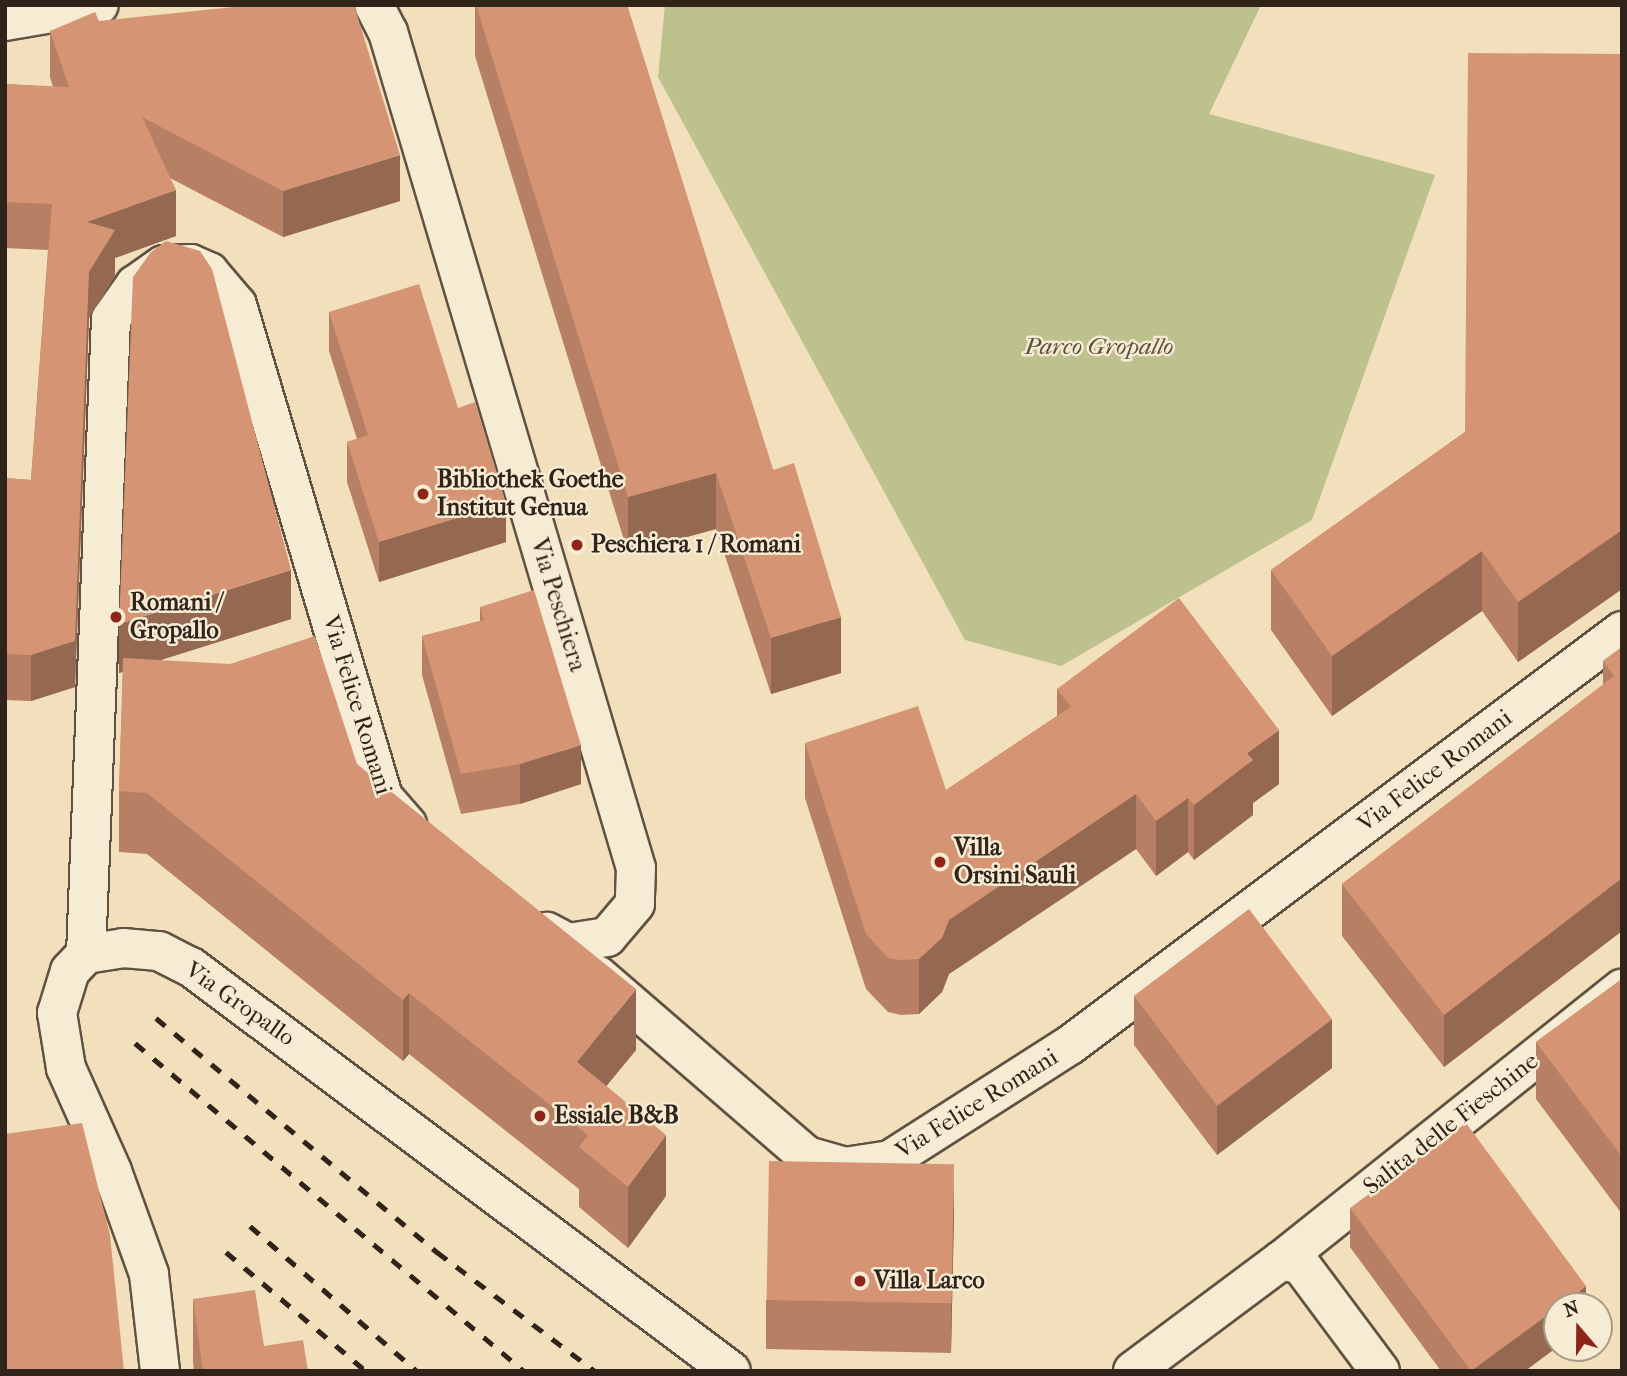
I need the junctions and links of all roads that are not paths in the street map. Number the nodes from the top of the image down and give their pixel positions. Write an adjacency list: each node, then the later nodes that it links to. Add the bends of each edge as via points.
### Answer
1 (99, 5): 3 (street)
2 (374, 5): 7 (street, Via Peschiera, via 388,32 636,868 635,904 607,937 568,943)
3 (5, 21)
4 (1622, 631): 7 (street, Via Felice Romani, via 1070,1045 890,1160 845,1167 807,1156)
5 (431, 845): 8 (street, Via Felice Romani, via 393,812 383,797 237,305 209,272 191,264 164,265 135,285 111,319)
6 (515, 908): 7 (street, Via Felice Romani)
7 (547, 932)
8 (86, 954): 11 (street, via 70,971 57,1013 66,1068 112,1171 149,1274); 12 (street, Via Gropallo, via 123,948 159,951 191,967)
9 (1622, 989): 10 (street, Salita delle Fieschine)
10 (1282, 1260): 13 (street); 14 (street, via 1301,1265)
11 (160, 1371)
12 (731, 1371)
13 (1133, 1371)
14 (1380, 1371)

